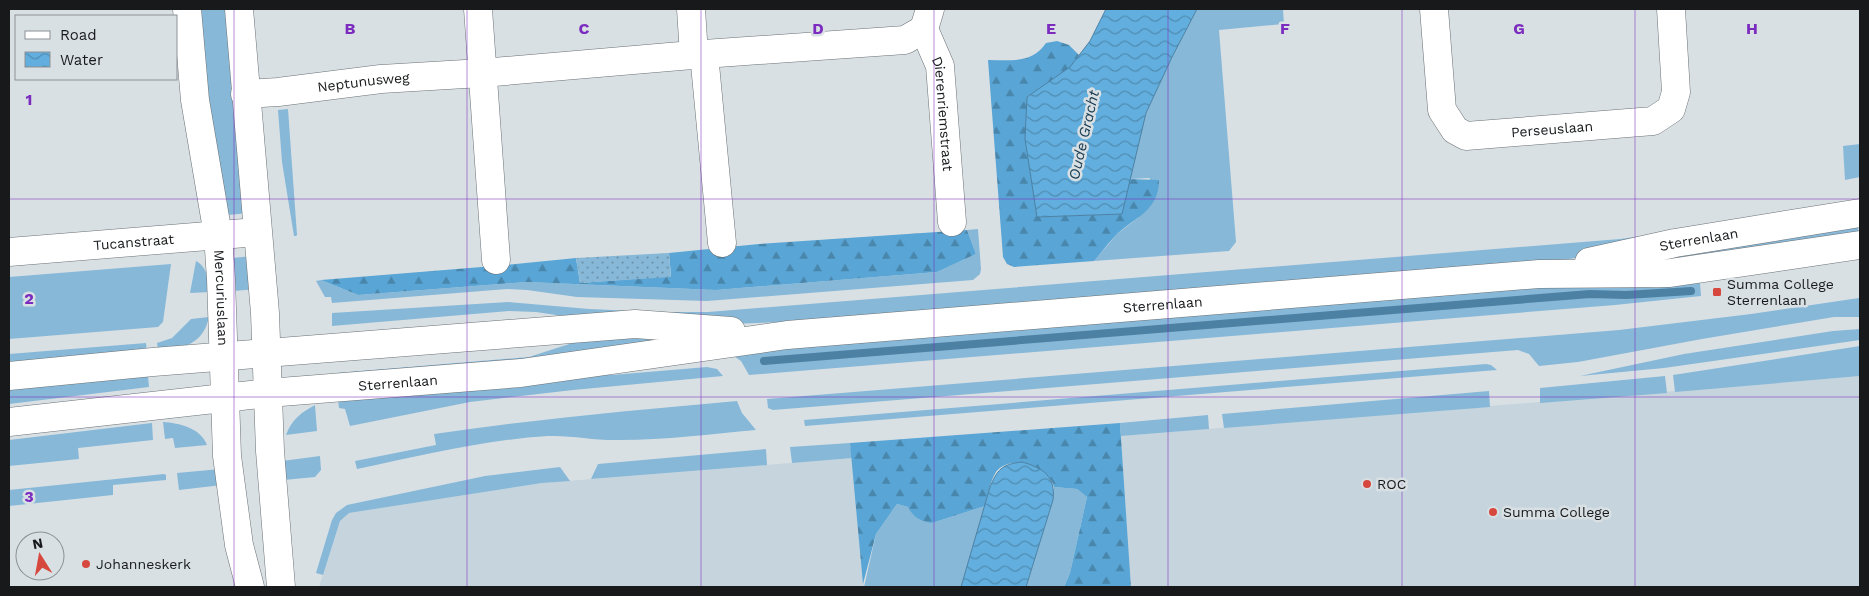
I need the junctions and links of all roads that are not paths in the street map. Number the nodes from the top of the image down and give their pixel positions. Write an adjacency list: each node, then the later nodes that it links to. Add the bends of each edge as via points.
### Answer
1 (187, 9): 14 (street, Mercuriuslaan, via 195,100)
2 (239, 9): 10 (street)
3 (478, 9): 9 (street)
4 (691, 9): 8 (street)
5 (1434, 9): 6 (street, Perseuslaan, via 1442,110 1455,130 1466,136 1653,122 1670,109 1676,92)
6 (1672, 9)
7 (927, 19): 8 (street, Neptunusweg, via 906,40); 12 (street, Dierenriemstraat, via 940,66)
8 (699, 54): 9 (street, Neptunusweg); 15 (street)
9 (482, 73): 10 (street, Neptunusweg, via 381,79); 18 (street)
10 (245, 94): 13 (street)
11 (1860, 213): 19 (street, Sterrenlaan, via 1675,243)
12 (952, 222)
13 (257, 232): 14 (street, Tucanstraat); 21 (street)
14 (218, 235): 17 (street, Tucanstraat); 22 (street, Mercuriuslaan)
15 (722, 244)
16 (1860, 245): 19 (street, Sterrenlaan, via 1670,273)
17 (9, 252)
18 (496, 260)
19 (1539, 274): 20 (street, Sterrenlaan)
20 (788, 336): 21 (street, Sterrenlaan, via 635,324); 24 (street, Sterrenlaan, via 522,373)
21 (267, 353): 22 (street, Sterrenlaan); 24 (street)
22 (224, 357): 23 (street, Sterrenlaan); 25 (street, Mercuriuslaan)
23 (9, 376)
24 (268, 393): 25 (street, Sterrenlaan); 28 (street)
25 (225, 397): 26 (street, Sterrenlaan); 27 (street, Mercuriuslaan, via 226,456 239,545)
26 (9, 422)
27 (250, 587)
28 (281, 587)

